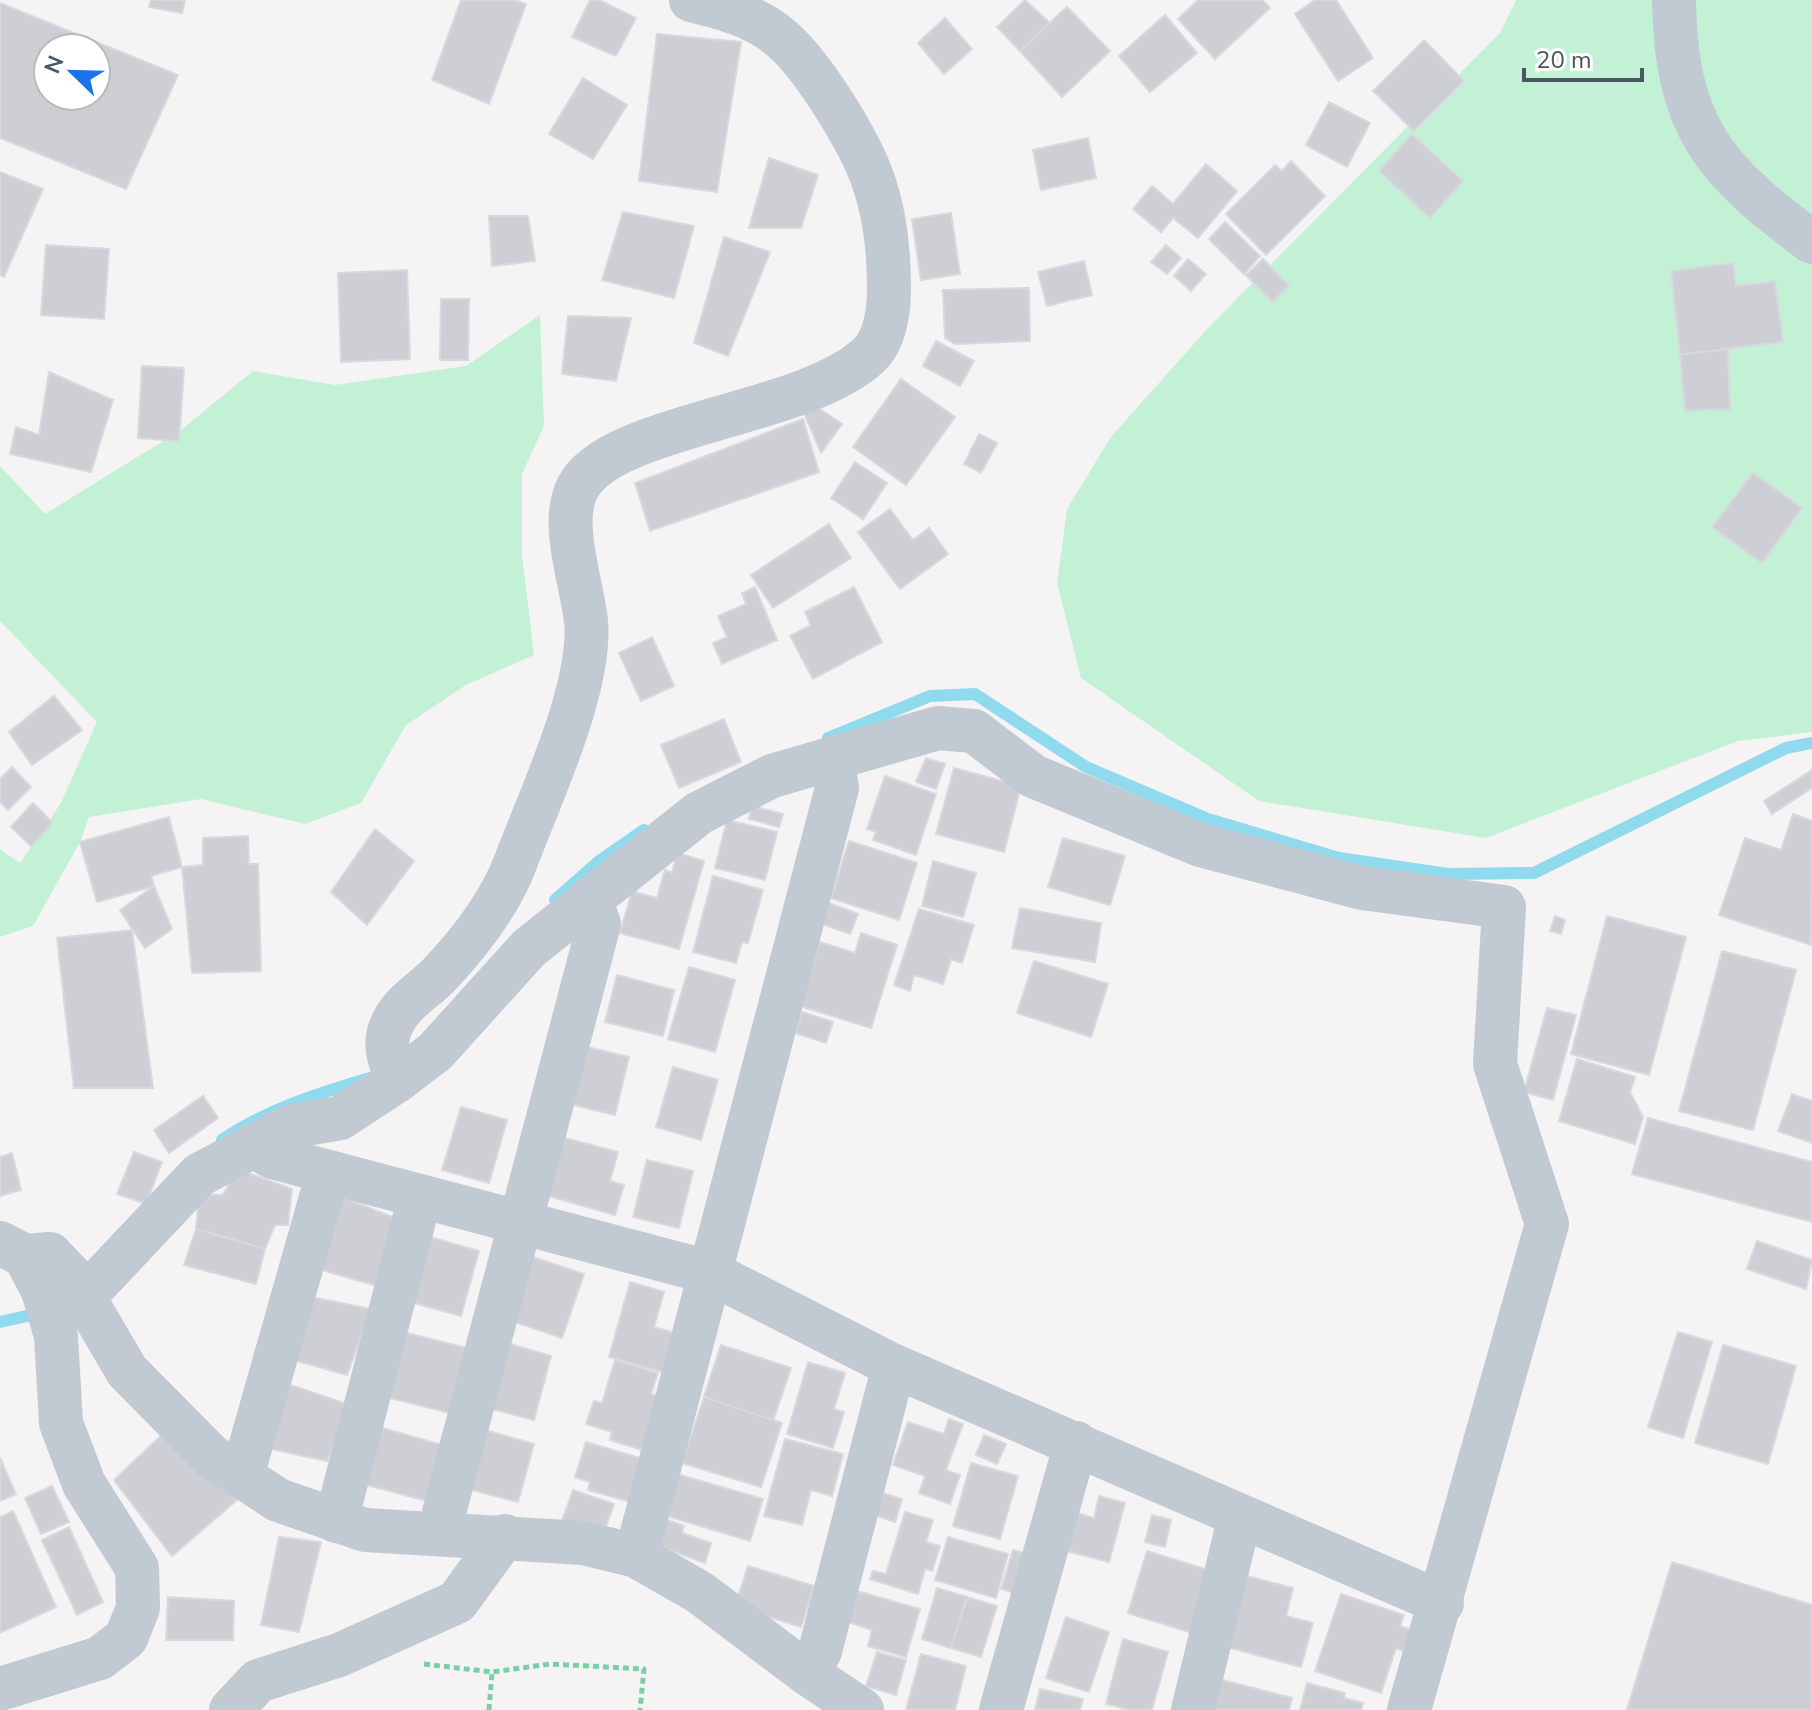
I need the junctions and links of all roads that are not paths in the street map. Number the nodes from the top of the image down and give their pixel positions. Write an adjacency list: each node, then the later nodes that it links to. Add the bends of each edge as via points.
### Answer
1 (691, 0): 6 (street, via 742,13 781,37 817,75 874,181 889,248 889,314 870,354 820,388 612,453 578,487 569,527 587,626 567,723 510,876 484,922 438,977 402,1005 388,1032)
2 (1674, 0): 3 (street, via 1685,99 1723,167 1751,197)
3 (1812, 242)
4 (832, 758): 5 (street, via 772,776 699,813); 12 (street, via 837,788); 22 (street, via 938,728 974,731 1033,776 1200,845 1362,888 1504,907 1495,1064 1547,1224)
5 (590, 899): 6 (street, via 529,948 435,1052); 10 (street, via 599,924)
6 (393, 1066): 7 (street, via 340,1118 289,1127)
7 (253, 1145): 8 (street, via 272,1157); 13 (street, via 199,1175)
8 (328, 1173): 9 (street); 16 (street)
9 (420, 1197): 10 (street); 18 (street)
10 (520, 1223): 12 (street); 19 (street, via 444,1513)
11 (13, 1250): 13 (street, via 50,1254); 24 (street, via 43,1291 56,1336 61,1423 84,1484 137,1568 138,1608 126,1638 100,1658)
12 (709, 1272): 14 (street); 21 (street)
13 (83, 1298): 16 (street, via 127,1371 211,1456)
14 (894, 1366): 15 (street); 23 (street, via 820,1651)
15 (1076, 1443): 17 (street); 27 (street)
16 (242, 1476): 18 (street, via 278,1500)
17 (1240, 1516): 22 (street); 28 (street)
18 (336, 1521): 19 (street, via 365,1530)
19 (443, 1534): 20 (street)
20 (505, 1536): 21 (street, via 583,1543); 25 (street, via 457,1602 339,1655 258,1681)
21 (636, 1556): 23 (street, via 699,1592)
22 (1442, 1603): 29 (street)
23 (808, 1674): 26 (street)
24 (0, 1689)
25 (231, 1710)
26 (862, 1710)
27 (1001, 1710)
28 (1193, 1710)
29 (1409, 1710)

